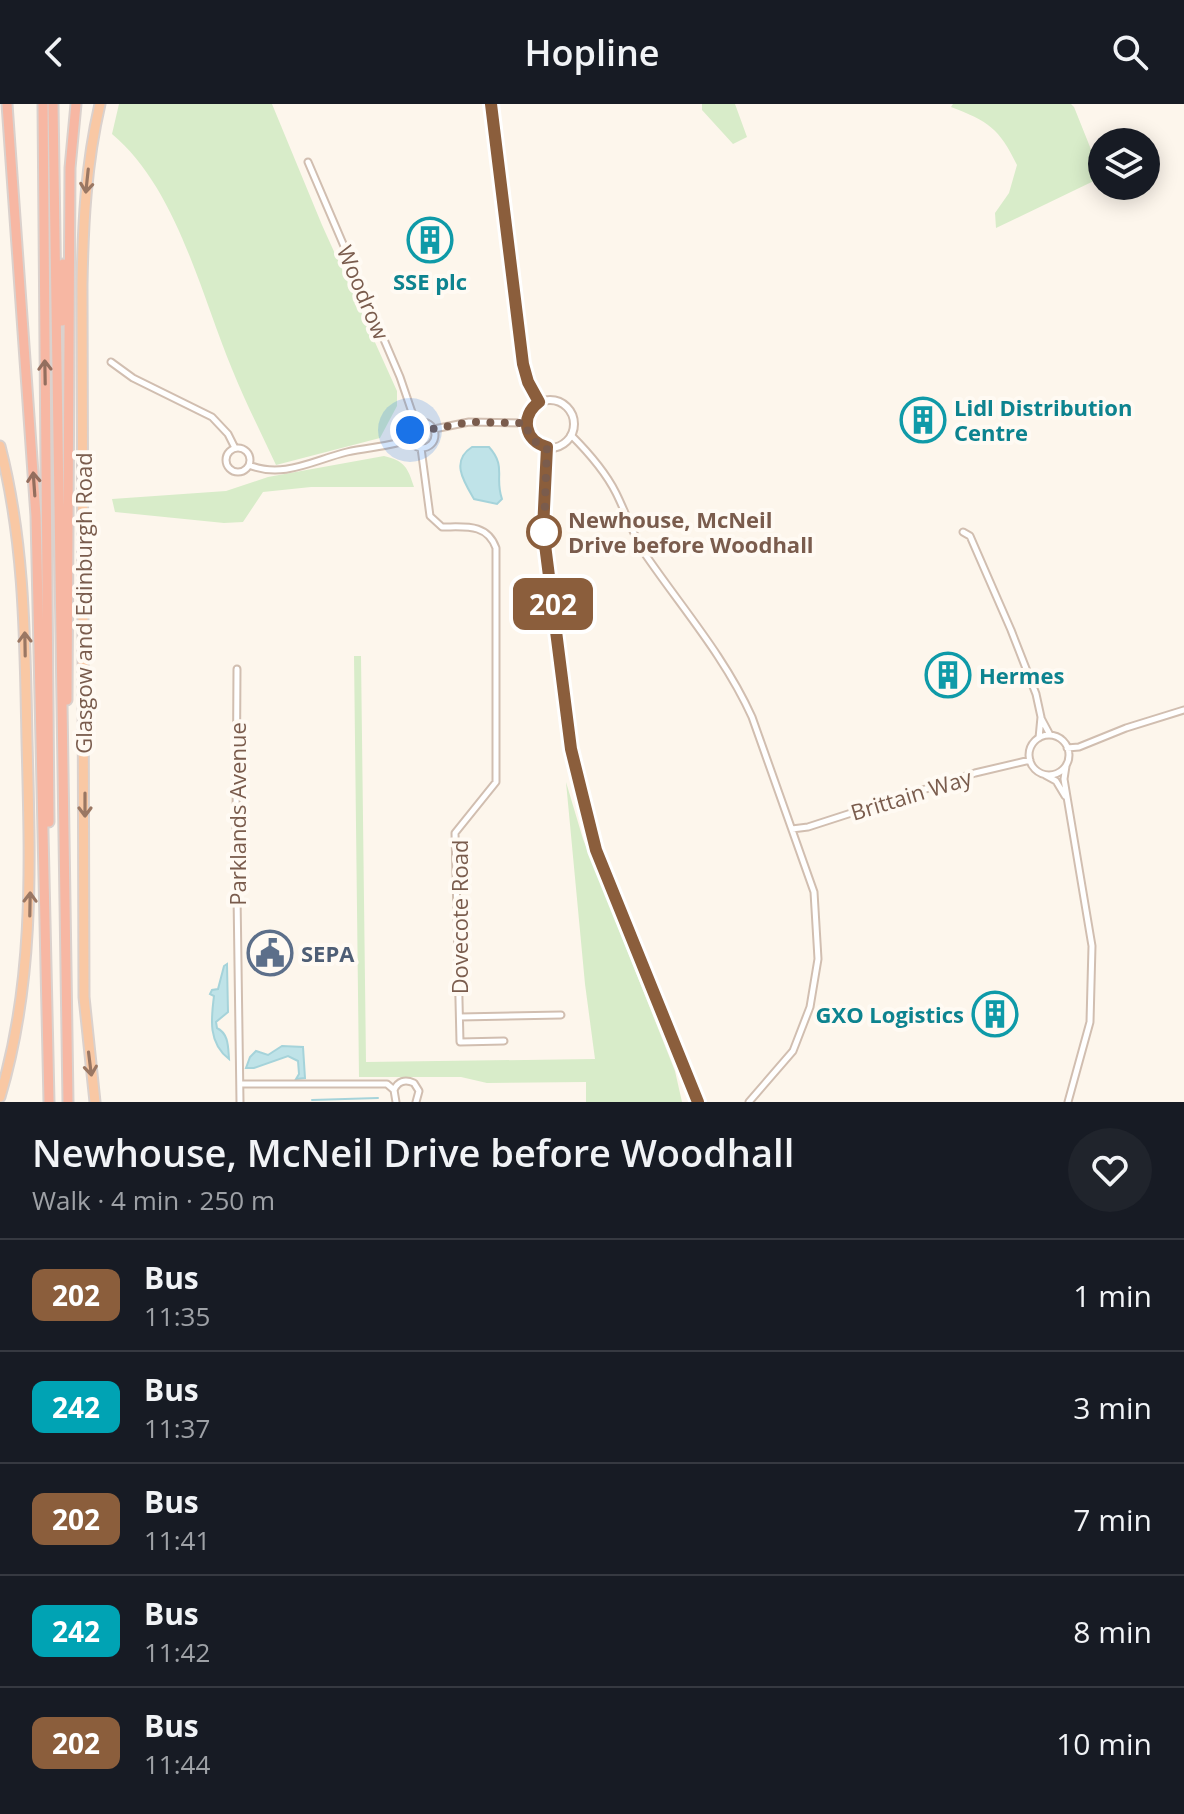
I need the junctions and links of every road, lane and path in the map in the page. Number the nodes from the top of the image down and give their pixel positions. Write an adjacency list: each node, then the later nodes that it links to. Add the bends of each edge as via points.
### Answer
1 (7, 104): 35 (highway, one-way to 1, via 37,528)
2 (43, 104): 35 (highway, one-way to 2, via 50,727)
3 (53, 104): 10 (highway)
4 (76, 104): 8 (highway)
5 (100, 104): 44 (highway, Glasgow and Edinburgh Road, one-way to 44, via 83,218 82,285 84,997)
6 (491, 104): 11 (street, via 523,364)
7 (308, 162): 13 (street, Woodrow)
8 (70, 185): 10 (highway); 34 (highway)
9 (111, 362): 19 (street, via 212,417)
10 (56, 390): 34 (highway)
11 (539, 402): 12 (street); 15 (street, via 555,400 569,409 574,421)
12 (526, 423): 14 (street, via 469,422); 18 (street, via 530,437)
13 (416, 424): 14 (street); 16 (street)
14 (434, 429): 20 (street, via 432,444)
15 (571, 435): 18 (street, via 561,445); 33 (street, via 615,490 643,550 739,688)
16 (410, 439): 20 (street); 21 (street, via 285,471)
17 (0, 446): 41 (highway, one-way to 17, via 21,1007 30,896 23,591 15,515)
18 (547, 447): 48 (street, via 543,529 571,749 596,850)
19 (235, 448): 21 (street, via 248,453); 21 (street, via 226,456 229,468 239,472)
20 (421, 448): 37 (street, Dovecote Road, via 430,516 442,527 486,531 496,548 496,782 455,833)
21 (249, 465)
22 (963, 532): 25 (street, via 970,536 1011,630)
23 (237, 669): 39 (street, Parklands Avenue)
24 (1184, 710): 28 (street)
25 (1041, 717): 26 (street); 27 (street)
26 (1050, 735): 27 (street); 28 (street)
27 (1039, 738): 29 (street, via 1031,746)
28 (1067, 748): 30 (street)
29 (1030, 760): 31 (street); 33 (street, Brittain Way)
30 (1066, 766): 31 (street); 32 (street)
31 (1044, 774): 32 (street, via 1056,781)
32 (1068, 800): 50 (street, via 1092,946 1090,1022)
33 (792, 829): 49 (street, via 814,892 818,959 810,1007 793,1051)
34 (64, 839): 43 (highway)
35 (47, 954): 42 (highway)
36 (561, 1015): 37 (street, Dovecote Road)
37 (460, 1017): 38 (street, Dovecote Road, via 460,1042)
38 (504, 1041)
39 (241, 1084): 40 (street, via 387,1084); 45 (street, Parklands Avenue)
40 (394, 1090): 46 (street); 47 (street, via 399,1083 414,1083 419,1091)
41 (0, 1097)
42 (49, 1102)
43 (68, 1102)
44 (95, 1102)
45 (240, 1102)
46 (396, 1102)
47 (416, 1102)
48 (698, 1102)
49 (749, 1102)
50 (1068, 1102)

